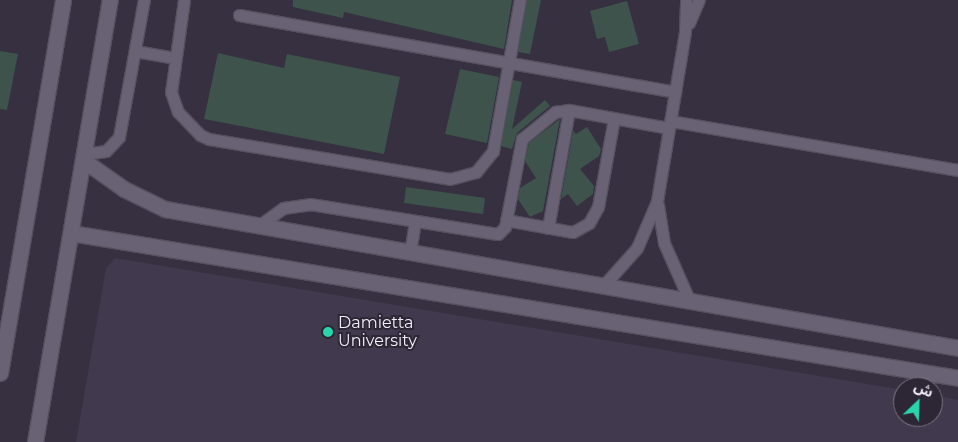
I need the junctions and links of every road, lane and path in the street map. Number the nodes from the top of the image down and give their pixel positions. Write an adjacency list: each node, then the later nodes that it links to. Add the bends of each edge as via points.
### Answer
1 (63, 0): 29 (street)
2 (110, 0): 17 (street)
3 (144, 0): 10 (lane)
4 (184, 0): 11 (lane)
5 (520, 0): 12 (lane)
6 (686, 0): 9 (lane)
7 (700, 0): 9 (lane)
8 (239, 15): 12 (lane)
9 (685, 32): 13 (lane)
10 (135, 51): 11 (lane); 17 (lane, via 119,137 106,150)
11 (174, 58): 12 (lane, via 170,82 174,102 184,121 209,139 450,179 468,177 489,160)
12 (509, 63): 13 (lane)
13 (675, 92): 16 (lane)
14 (569, 110): 15 (lane); 20 (lane, via 555,112 522,138); 23 (lane)
15 (614, 118): 16 (lane); 23 (lane, via 595,216 582,229 573,232)
16 (670, 125): 18 (lane); 19 (lane)
17 (84, 157): 22 (street, via 124,189 165,209); 24 (street)
18 (958, 170)
19 (657, 201): 26 (lane, via 637,248); 27 (lane, via 664,243)
20 (506, 220): 21 (lane, via 502,231 493,235); 23 (lane)
21 (415, 222): 22 (lane, via 302,204 278,211); 25 (lane)
22 (256, 227): 25 (street)
23 (548, 228)
24 (71, 233): 30 (street); 31 (street)
25 (410, 253): 26 (street)
26 (603, 286): 27 (street)
27 (690, 302): 28 (street)
28 (958, 348)
29 (0, 373)
30 (958, 378)
31 (35, 442)

